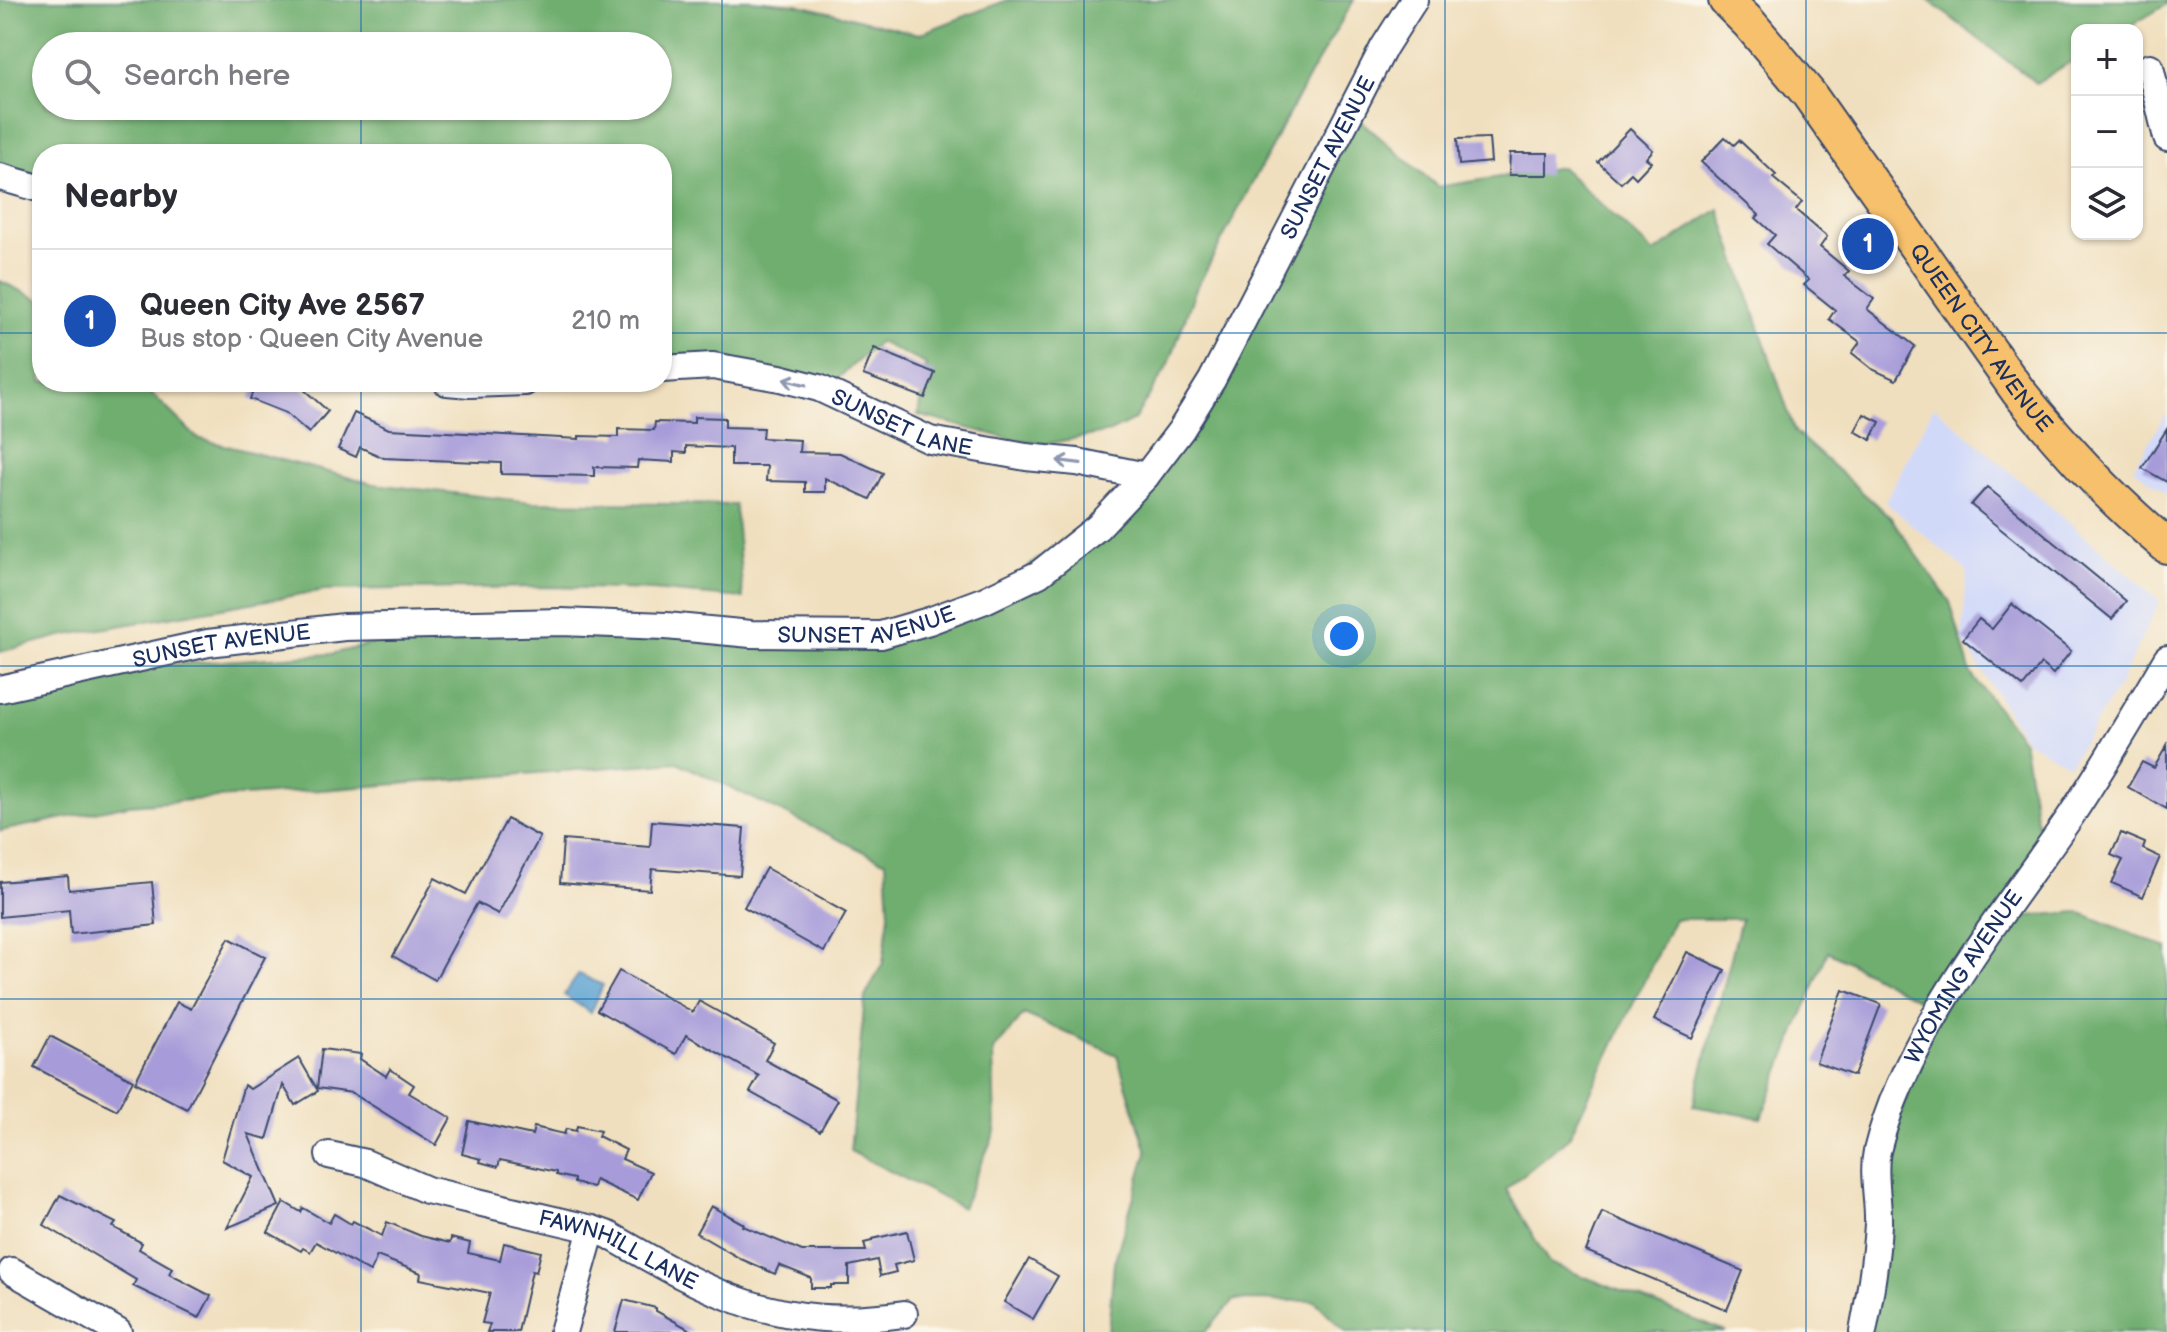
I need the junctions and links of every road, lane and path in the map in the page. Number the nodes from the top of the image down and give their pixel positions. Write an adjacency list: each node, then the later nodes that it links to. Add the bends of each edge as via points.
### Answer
1 (1414, 0): 8 (street, SUNSET AVENUE, via 1384,47 1212,380)
2 (1726, 0): 9 (main road, QUEEN CITY AVENUE, via 1808,93 2051,433)
3 (2150, 67): 4 (street)
4 (2167, 138)
5 (0, 177): 6 (street)
6 (32, 186)
7 (672, 368): 8 (street, SUNSET LANE, one-way to 7, via 930,440 819,388 780,378 713,366)
8 (1146, 476): 11 (street, SUNSET AVENUE, via 1098,527 1039,574 985,600 881,635 751,634 561,622 344,627 208,643)
9 (2167, 546)
10 (2167, 659): 18 (street, WYOMING AVENUE, via 2094,782 1914,1054 1876,1154 1874,1277)
11 (0, 689)
12 (329, 1155): 13 (street, FAWNHILL LANE, via 365,1163 427,1190)
13 (592, 1229): 15 (street, FAWNHILL LANE, via 730,1305 786,1325 846,1328); 17 (street)
14 (12, 1271): 16 (street)
15 (904, 1314)
16 (118, 1332)
17 (563, 1332)
18 (1863, 1332)

